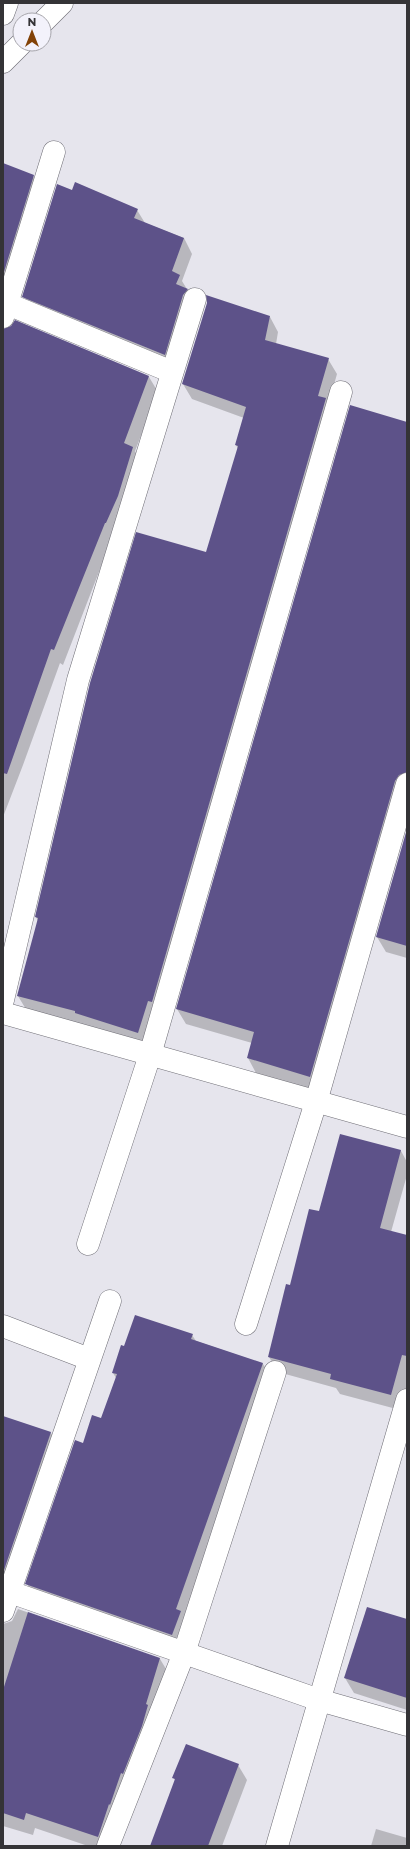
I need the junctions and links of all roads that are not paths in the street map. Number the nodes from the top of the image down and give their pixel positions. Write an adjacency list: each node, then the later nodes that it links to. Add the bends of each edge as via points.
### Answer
1 (7, 3): 4 (street)
2 (62, 3): 3 (street)
3 (52, 13)
4 (3, 14)
5 (13, 52): 6 (street)
6 (3, 62)
7 (54, 152): 9 (street)
8 (195, 299): 10 (street)
9 (5, 308): 10 (street)
10 (172, 372): 13 (street, via 78,680)
11 (342, 392): 15 (street)
12 (407, 784): 16 (street)
13 (3, 1000)
14 (3, 1014): 15 (street)
15 (150, 1055): 16 (street); 18 (street)
16 (316, 1102): 17 (street); 20 (street)
17 (407, 1127)
18 (88, 1244)
19 (110, 1301): 22 (street)
20 (246, 1324)
21 (3, 1326): 22 (street)
22 (89, 1359): 25 (street)
23 (275, 1372): 26 (street)
24 (407, 1400): 27 (street)
25 (6, 1601): 26 (street)
26 (184, 1653): 27 (street); 29 (street)
27 (319, 1700): 28 (street); 30 (street)
28 (407, 1725)
29 (108, 1846)
30 (277, 1846)

